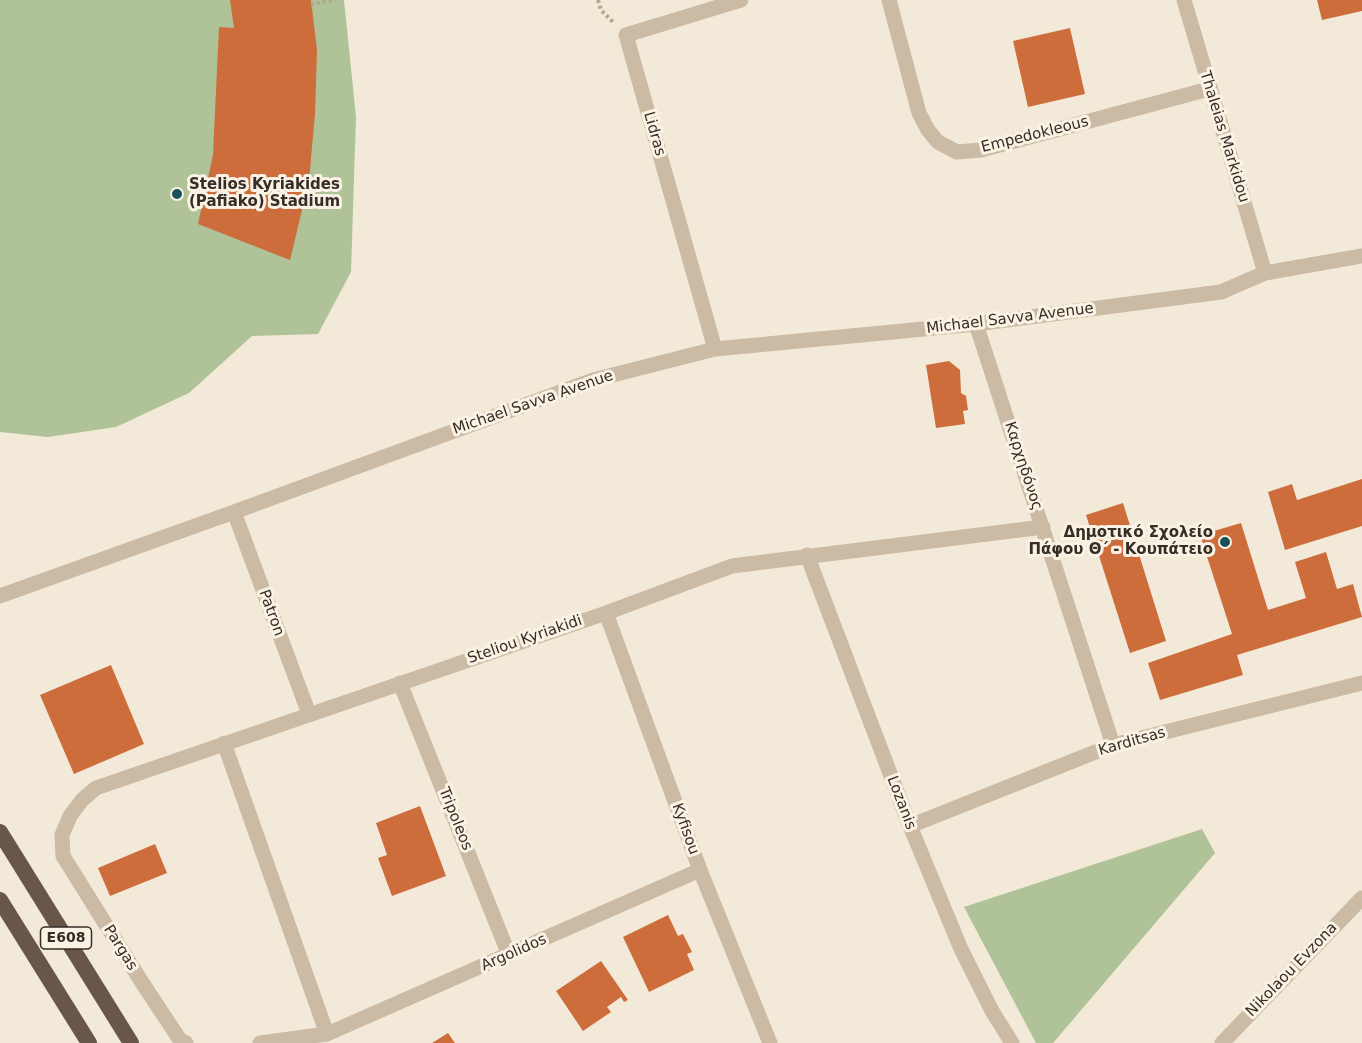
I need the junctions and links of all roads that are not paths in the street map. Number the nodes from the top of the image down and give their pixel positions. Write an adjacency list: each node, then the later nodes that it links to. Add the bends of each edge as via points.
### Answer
1 (741, 0): 8 (street, Lidras, via 627,35)
2 (889, 0): 4 (street, Empedokleous, via 919,113 938,142 957,152 981,150)
3 (1184, 0): 4 (street, Thaleias Markidou)
4 (1209, 88): 6 (street, Thaleias Markidou)
5 (1362, 256): 6 (street, Michael Savva Avenue)
6 (1265, 273): 7 (street, Michael Savva Avenue, via 1221,292)
7 (976, 324): 8 (street, Michael Savva Avenue); 10 (street, Καρχηδόνος)
8 (715, 349): 9 (street, Michael Savva Avenue, via 593,380)
9 (234, 512): 12 (street, Michael Savva Avenue); 16 (street, Patron)
10 (1043, 527): 11 (street, Steliou Kyriakidi); 18 (street, Καρχηδόνος)
11 (807, 555): 13 (street, Steliou Kyriakidi, via 732,566); 19 (street, Lozanis)
12 (0, 596)
13 (606, 613): 14 (street, Steliou Kyriakidi); 22 (street, Kyfisou)
14 (400, 683): 16 (street, Steliou Kyriakidi); 25 (street, Tripoleos)
15 (1362, 683): 18 (street, Karditsas)
16 (309, 714): 17 (street, Steliou Kyriakidi)
17 (224, 743): 21 (street, Steliou Kyriakidi, via 96,788 70,816 62,835); 26 (street)
18 (1113, 745): 19 (street, Karditsas)
19 (910, 826): 32 (street, Lozanis, via 961,949)
20 (0, 832): 29 (highway, E608)
21 (63, 856): 27 (street, Pargas)
22 (700, 870): 25 (street, Argolidos); 31 (street, Kyfisou)
23 (1362, 898): 33 (street, Nikolaou Evzona)
24 (0, 900): 28 (highway, E608)
25 (509, 955): 26 (street, Argolidos)
26 (327, 1034): 30 (street, Argolidos)
27 (183, 1041)
28 (89, 1043)
29 (131, 1043)
30 (260, 1043)
31 (770, 1043)
32 (1012, 1043)
33 (1222, 1043)

